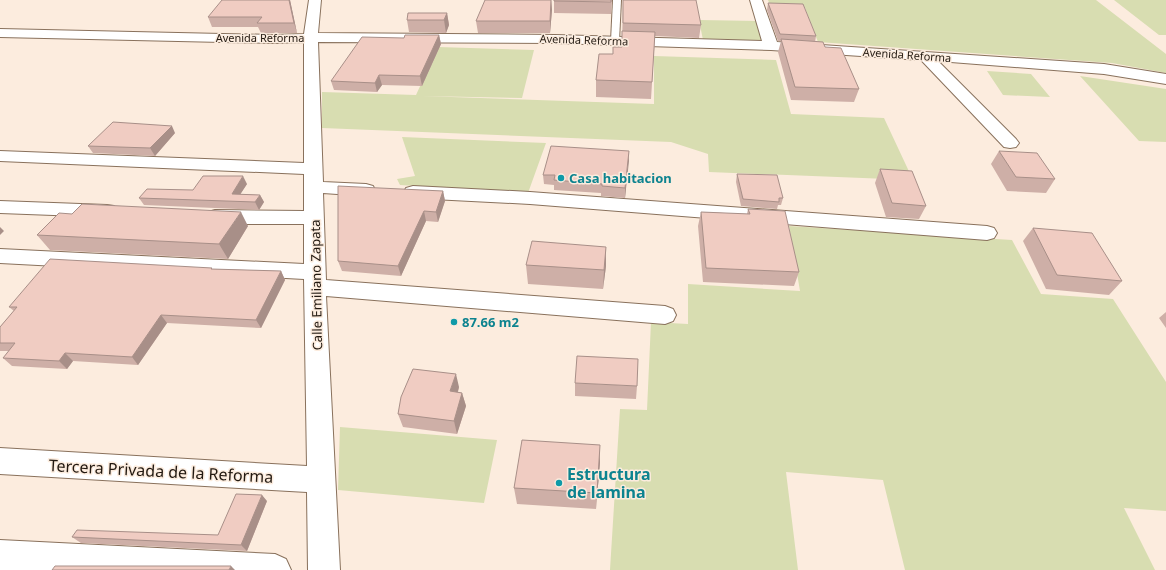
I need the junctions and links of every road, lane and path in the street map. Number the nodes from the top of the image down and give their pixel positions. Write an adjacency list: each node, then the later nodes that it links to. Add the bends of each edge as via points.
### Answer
1 (315, 0): 5 (street, Calle Emiliano Zapata)
2 (617, 0): 6 (lane)
3 (756, 0): 7 (street)
4 (0, 33): 5 (street, Avenida Reforma)
5 (311, 38): 6 (street, Avenida Reforma); 12 (street, Calle Emiliano Zapata)
6 (615, 41): 7 (street, Avenida Reforma)
7 (771, 46): 8 (street, Avenida Reforma)
8 (925, 56): 9 (street, Avenida Reforma, via 1104,69); 10 (street)
9 (1166, 79)
10 (1010, 143)
11 (0, 156): 12 (street)
12 (314, 178): 16 (street, Calle Emiliano Zapata); 17 (street, via 391,191 530,198)
13 (0, 207): 14 (street)
14 (126, 212)
15 (197, 216): 16 (street)
16 (314, 217): 19 (street, Calle Emiliano Zapata)
17 (987, 233)
18 (0, 256): 19 (street)
19 (315, 279): 20 (street); 22 (street, Calle Emiliano Zapata)
20 (666, 315)
21 (0, 461): 22 (street, Tercera Privada de la Reforma)
22 (322, 480): 25 (street, Calle Emiliano Zapata)
23 (0, 554): 24 (street)
24 (275, 570)
25 (324, 570)

